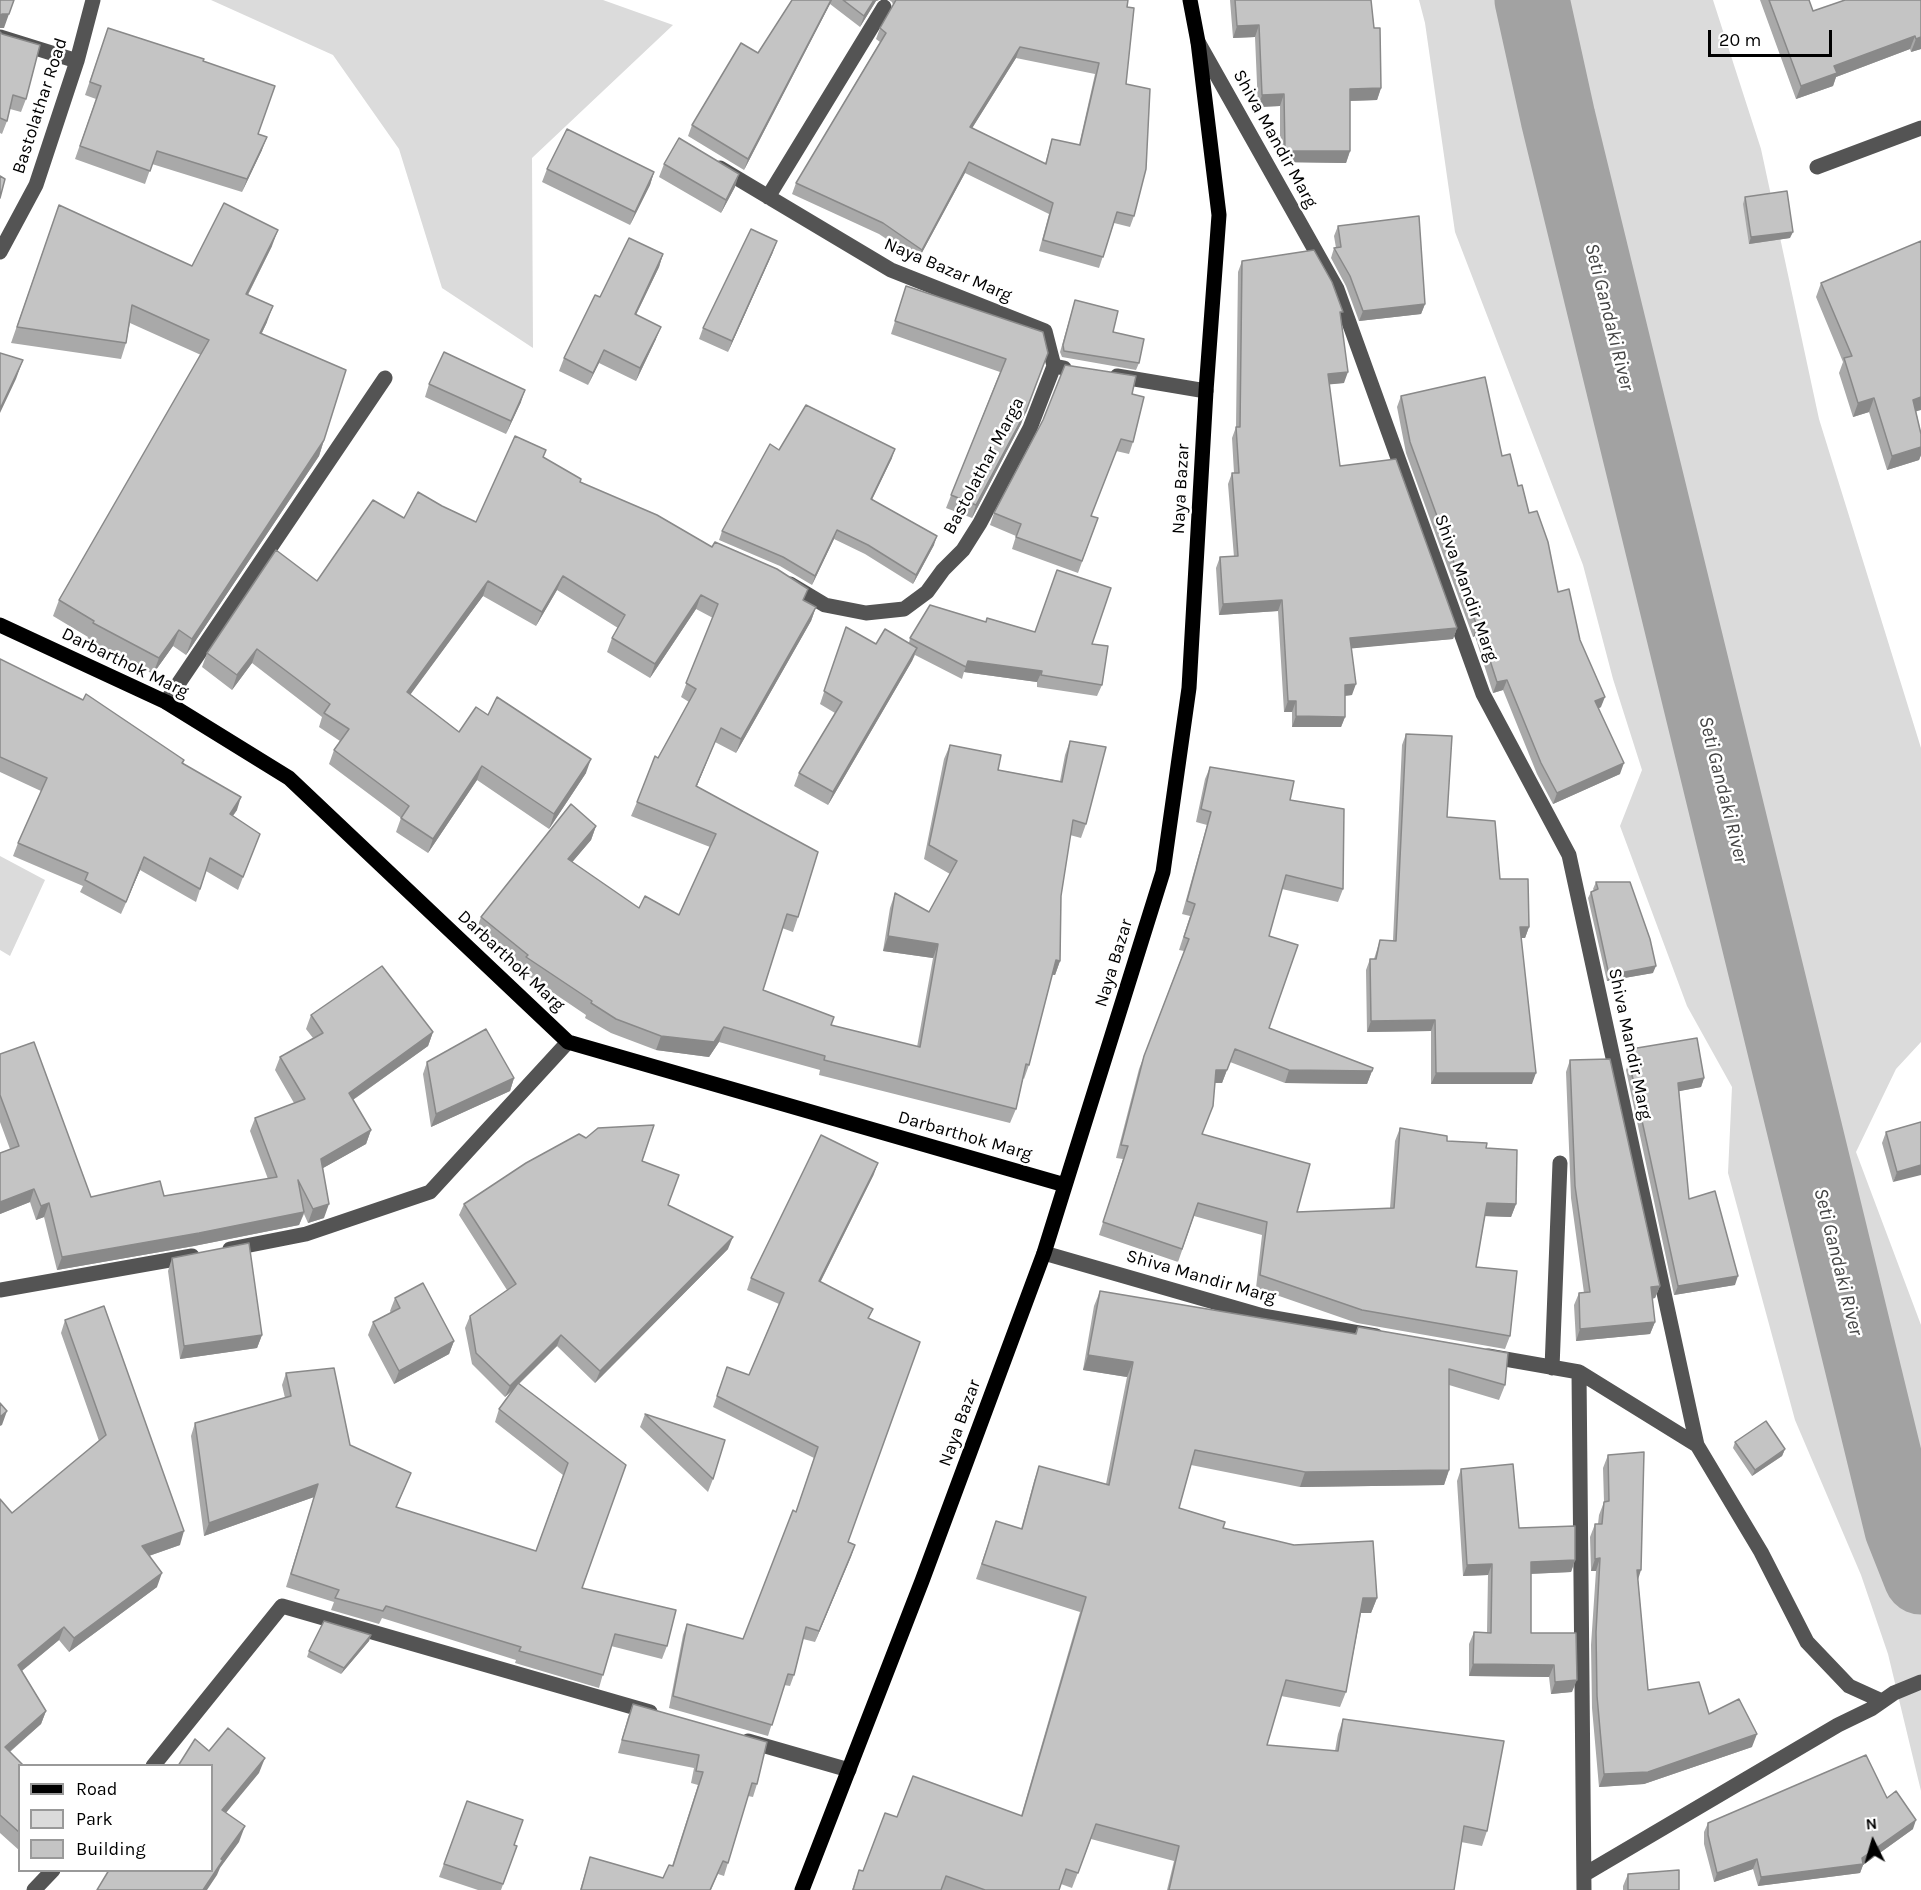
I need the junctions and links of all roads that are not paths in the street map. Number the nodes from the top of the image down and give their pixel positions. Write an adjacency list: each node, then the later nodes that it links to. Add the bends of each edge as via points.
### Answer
1 (93, 0): 6 (street, Bastolathar Road)
2 (1190, 0): 5 (main road, Naya Bazar)
3 (884, 7): 10 (street)
4 (0, 38): 6 (street)
5 (1198, 42): 16 (main road, Naya Bazar, via 1219,215); 29 (street, Shiva Mandir Marg, via 1337,289 1483,694 1569,855)
6 (77, 61): 11 (street, Bastolathar Road, via 36,185)
7 (1921, 128): 9 (street)
8 (707, 160): 10 (street, Naya Bazar Marg)
9 (1817, 167)
10 (768, 197): 12 (street, Naya Bazar Marg, via 891,270 1045,331)
11 (0, 252)
12 (1054, 366): 13 (street); 17 (street, Bastolathar Marga, via 1030,428 980,523 927,592 904,609 866,614 825,605)
13 (1078, 370)
14 (1101, 374): 16 (street)
15 (385, 378): 19 (street)
16 (1206, 391): 22 (main road, Naya Bazar, via 1189,688 1163,872)
17 (776, 575)
18 (0, 625): 19 (main road, Darbarthok Marg)
19 (166, 702): 20 (main road, Darbarthok Marg, via 289,778)
20 (568, 1042): 22 (main road, Darbarthok Marg); 24 (street, via 430,1192 306,1234)
21 (1560, 1163): 27 (street)
22 (1065, 1185): 23 (main road, Naya Bazar)
23 (1044, 1253): 25 (street, Shiva Mandir Marg, via 1263,1316); 35 (main road, Naya Bazar)
24 (0, 1290)
25 (1390, 1339)
26 (1471, 1353): 27 (street)
27 (1552, 1368): 28 (street)
28 (1579, 1372): 29 (street); 37 (street)
29 (1697, 1445): 31 (street, via 1761,1552 1807,1642 1848,1686)
30 (1921, 1682): 31 (street)
31 (1888, 1697): 37 (street)
32 (668, 1718): 34 (street, via 282,1606)
33 (736, 1737): 35 (street)
34 (155, 1764)
35 (849, 1770): 39 (main road, Naya Bazar)
36 (51, 1872): 38 (street)
37 (1585, 1874): 40 (street)
38 (34, 1890)
39 (802, 1890)
40 (1584, 1890)

